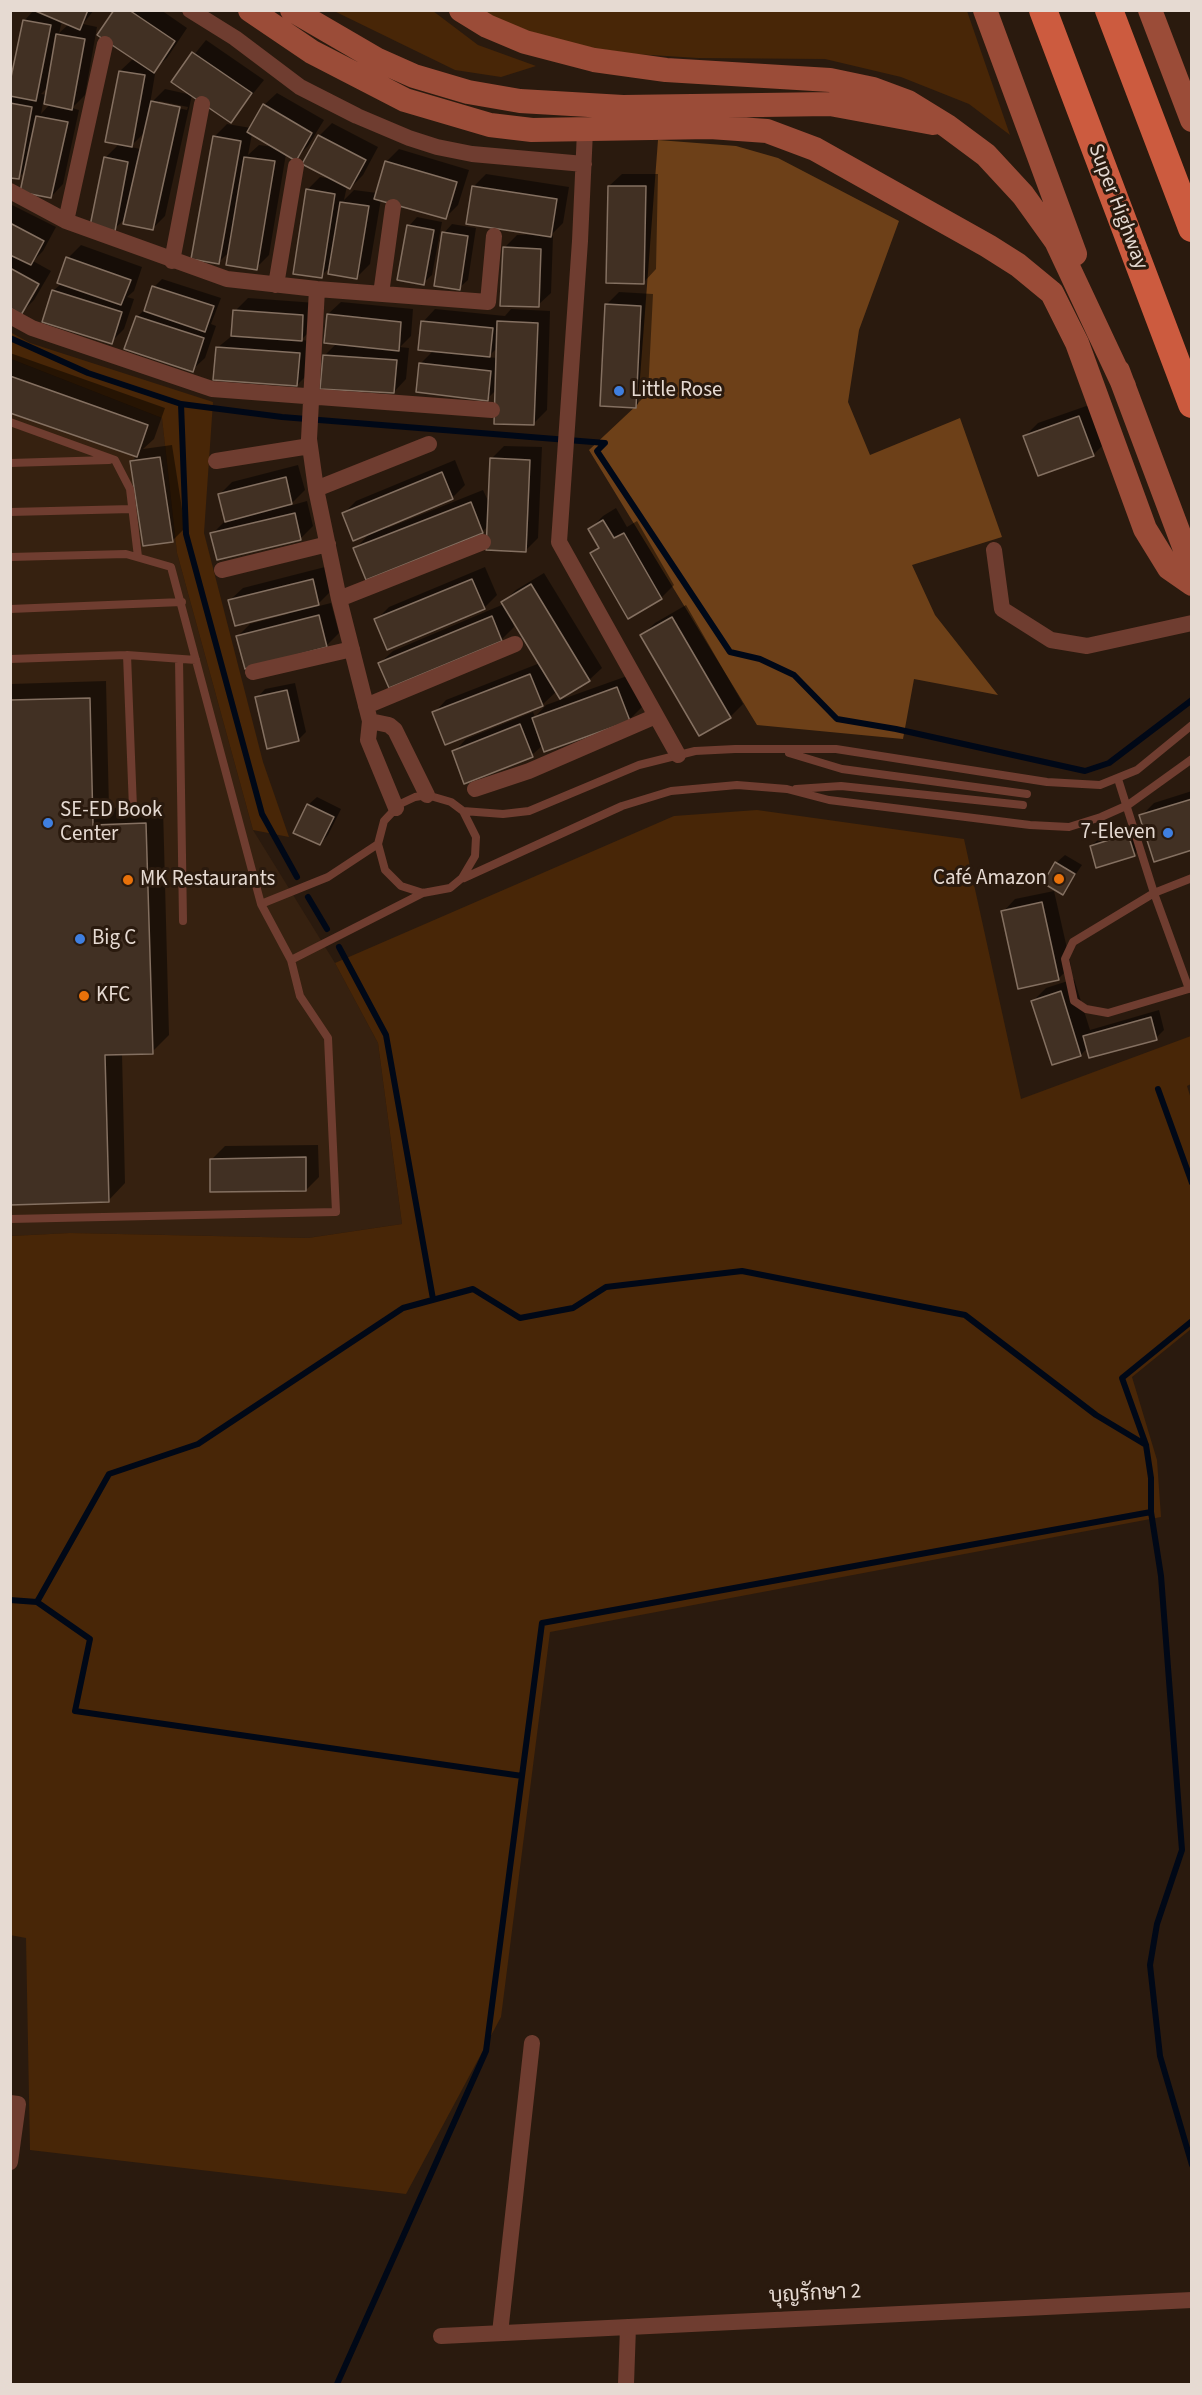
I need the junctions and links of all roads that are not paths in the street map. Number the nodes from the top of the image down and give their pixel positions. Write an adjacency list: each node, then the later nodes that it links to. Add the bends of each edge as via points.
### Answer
1 (190, 10): 14 (street, via 300,87 409,138 472,154)
2 (250, 10): 13 (main road, via 312,52 405,100 490,125)
3 (292, 10): 12 (main road, via 378,60 414,76 468,92 520,101 623,107 830,104)
4 (461, 10): 12 (main road, via 525,42 594,60 666,70 830,80 873,89 908,102)
5 (985, 10): 26 (main road)
6 (1043, 10): 28 (highway, Super Highway)
7 (1109, 10): 19 (highway)
8 (1150, 10): 11 (main road)
9 (105, 45): 18 (street)
10 (202, 104): 21 (street)
11 (1191, 120)
12 (947, 126): 26 (main road, via 986,155 1023,195 1056,241)
13 (585, 131): 14 (street); 46 (main road, via 721,127 767,131 814,149 1018,265 1052,293 1077,343 1145,529 1168,568)
14 (584, 164): 59 (street, via 558,532 562,550)
15 (296, 166): 22 (street)
16 (10, 191): 18 (street)
17 (393, 207): 24 (street)
18 (66, 221): 21 (street)
19 (1191, 228)
20 (494, 236): 24 (street, via 488,302)
21 (172, 261): 22 (street, via 227,279)
22 (276, 285): 23 (street)
23 (317, 289): 24 (street); 27 (street)
24 (381, 294)
25 (10, 316): 27 (street, via 203,387)
26 (1124, 386): 44 (main road)
27 (311, 404): 29 (street); 31 (street)
28 (1191, 404)
29 (492, 410)
30 (10, 422): 33 (lane)
31 (309, 442): 34 (street); 36 (street)
32 (429, 444): 36 (street)
33 (115, 460): 35 (lane); 37 (lane, via 130,489)
34 (216, 461)
35 (10, 463)
36 (316, 489): 40 (street)
37 (132, 509): 38 (lane); 43 (lane)
38 (10, 512)
39 (483, 542): 47 (street)
40 (328, 544): 45 (street); 47 (street)
41 (994, 550): 50 (street, via 1002,609 1051,640 1086,646)
42 (10, 557): 43 (lane)
43 (138, 557): 48 (lane, via 171,567)
44 (1191, 568)
45 (222, 570)
46 (1191, 584)
47 (339, 599): 52 (street)
48 (182, 602): 49 (lane); 56 (lane)
49 (10, 609)
50 (1191, 623)
51 (515, 644): 58 (street)
52 (352, 649): 57 (street); 58 (street)
53 (127, 656): 54 (lane); 55 (lane); 71 (lane)
54 (10, 659)
55 (179, 659): 56 (lane); 80 (lane)
56 (195, 660): 79 (lane)
57 (253, 672)
58 (368, 714): 68 (street, via 395,729); 72 (street, via 368,740)
59 (656, 716): 62 (street); 65 (street, via 529,771)
60 (1191, 725): 64 (lane, via 1137,770)
61 (780, 750): 62 (lane, via 715,750); 64 (lane, via 836,749 1079,786); 67 (lane, via 842,769)
62 (678, 755): 73 (lane, via 639,765 529,811)
63 (1191, 759): 70 (lane)
64 (1118, 779): 70 (lane)
65 (475, 789)
66 (787, 789): 69 (lane, via 841,786); 70 (lane, via 829,800 1069,827); 75 (lane, via 737,785 671,791 622,806)
67 (1027, 794)
68 (427, 795): 72 (lane); 73 (lane, via 452,802)
69 (1023, 805)
70 (1128, 805): 78 (lane)
71 (133, 808)
72 (396, 808): 74 (lane, via 384,821)
73 (464, 811): 75 (lane, via 476,837 475,856)
74 (378, 844): 77 (lane, via 385,870 401,886); 79 (lane, via 328,877)
75 (462, 878): 77 (lane, via 450,888)
76 (1191, 878): 78 (lane)
77 (423, 893): 81 (lane)
78 (1154, 893): 82 (lane); 82 (lane, via 1073,942 1065,958 1074,1001 1086,1009 1108,1013)
79 (261, 903): 81 (lane)
80 (183, 921)
81 (291, 960): 83 (lane, via 300,996 328,1038 336,1212)
82 (1190, 988)
83 (10, 1219)
84 (532, 2043): 89 (street)
85 (10, 2103): 86 (street, via 18,2104)
86 (10, 2162)
87 (1191, 2300): 88 (street, บุญรักษา 2)
88 (628, 2327): 89 (street, บุญรักษา 2); 91 (street)
89 (500, 2333): 90 (street, บุญรักษา 2)
90 (441, 2336)
91 (626, 2385)

